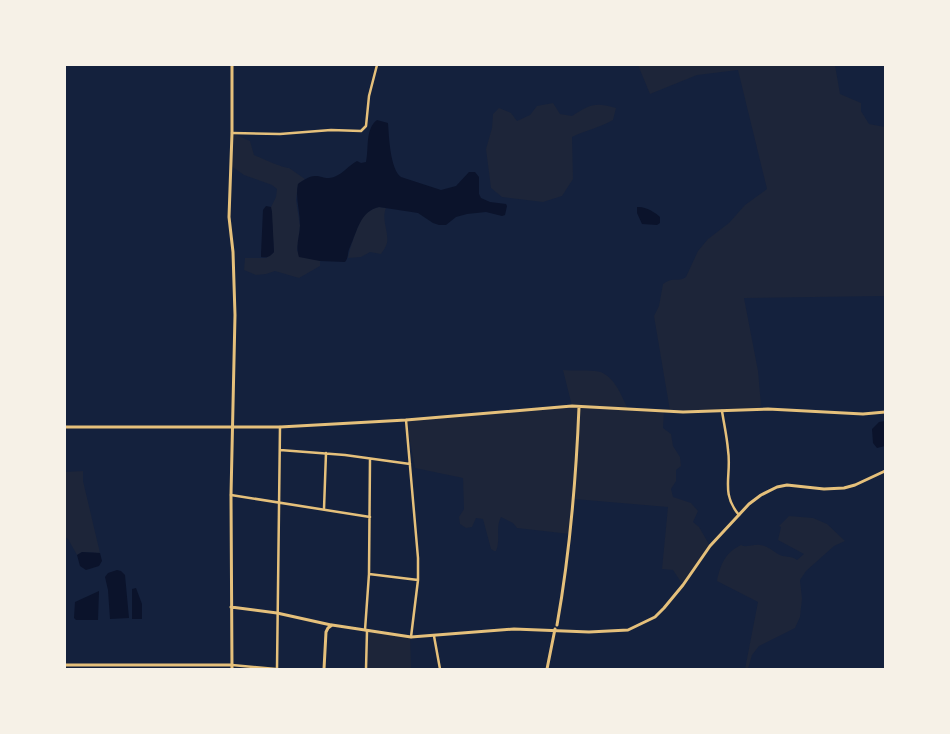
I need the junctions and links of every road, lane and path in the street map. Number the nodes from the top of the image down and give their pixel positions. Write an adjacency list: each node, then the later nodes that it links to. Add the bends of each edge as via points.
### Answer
1 (232, 65): 3 (street)
2 (377, 65): 3 (street, via 366,126 361,132)
3 (232, 133): 8 (street, via 229,218 235,315)
4 (579, 407): 5 (street); 7 (street); 25 (street, via 573,510)
5 (722, 411): 6 (street); 19 (street, via 728,450 727,488 732,507)
6 (885, 412)
7 (406, 420): 10 (street); 14 (street)
8 (232, 426): 9 (street); 10 (street); 16 (street)
9 (65, 427)
10 (280, 427): 11 (street)
11 (280, 450): 12 (street); 17 (street)
12 (326, 453): 13 (street); 18 (street)
13 (370, 459): 14 (street); 20 (street)
14 (410, 464): 22 (street)
15 (885, 471): 19 (street, via 844,488 777,487 748,504)
16 (231, 495): 17 (street); 23 (street)
17 (280, 502): 18 (street); 24 (street)
18 (324, 510): 20 (street)
19 (739, 515): 27 (street, via 710,546 683,585 655,617 628,630 589,632)
20 (370, 517): 21 (street)
21 (369, 574): 22 (street); 28 (street)
22 (418, 580): 30 (street)
23 (231, 606): 24 (street); 33 (street)
24 (278, 613): 26 (street); 34 (street)
25 (557, 625)
26 (332, 626): 28 (street); 35 (street, via 326,632)
27 (555, 629): 29 (street); 38 (street)
28 (366, 631): 30 (street); 36 (street)
29 (434, 634): 30 (street); 37 (street)
30 (411, 636)
31 (65, 665): 32 (street)
32 (186, 667): 33 (street)
33 (232, 667): 34 (street)
34 (277, 669)
35 (324, 669)
36 (366, 669)
37 (440, 669)
38 (547, 669)

